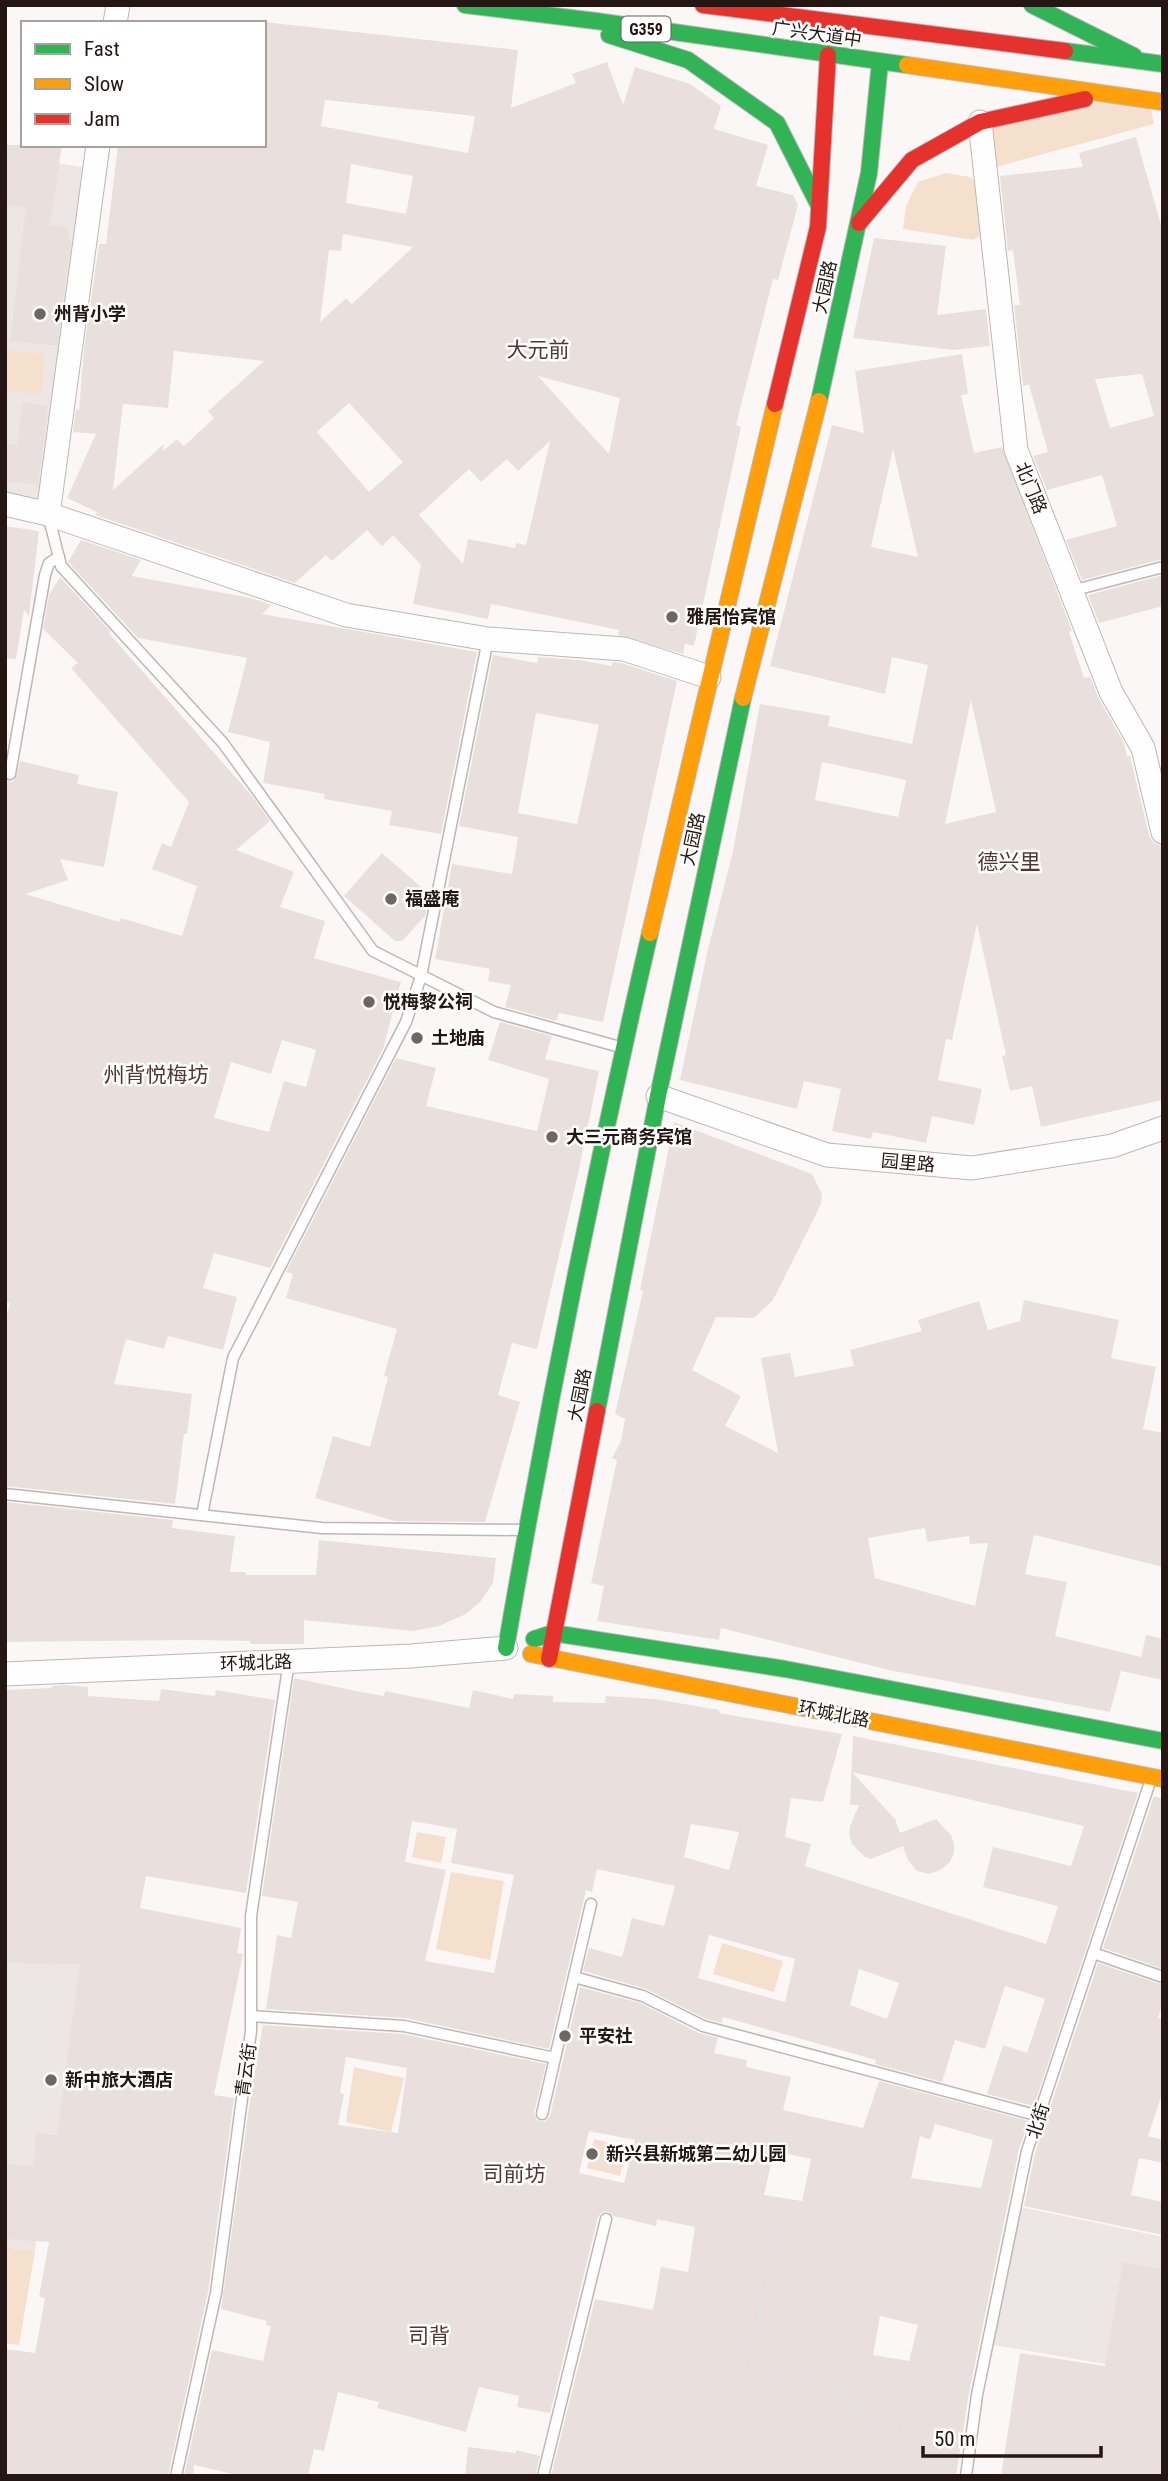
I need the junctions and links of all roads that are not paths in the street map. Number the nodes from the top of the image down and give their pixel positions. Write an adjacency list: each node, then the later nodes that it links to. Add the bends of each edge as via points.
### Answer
1 (465, 5): 5 (main road, 广兴大道中 / G359)
2 (703, 5): 4 (main road, 广兴大道中)
3 (1032, 5): 9 (main road)
4 (834, 13): 6 (main road, 广兴大道中); 7 (main road, 大园路)
5 (548, 16): 7 (main road, 广兴大道中 / G359); 14 (main road, via 688,60 777,123)
6 (885, 23): 8 (main road, 大园路); 9 (main road, 广兴大道中)
7 (828, 55): 8 (main road, 广兴大道中 / G359); 14 (main road, 大园路)
8 (880, 62): 10 (main road, 广兴大道中 / G359); 15 (main road, 大园路)
9 (1155, 63)
10 (1110, 93): 11 (main road, 广兴大道中 / G359); 12 (main road)
11 (1163, 102)
12 (980, 122): 15 (main road, via 912,160); 20 (street, 北门路, via 1016,450)
13 (98, 147): 17 (street)
14 (819, 207): 22 (main road, 大园路, via 818,227)
15 (859, 223): 27 (main road, 大园路, via 830,358 745,688)
16 (5, 504): 17 (street)
17 (48, 514): 18 (lane); 21 (street, via 346,615)
18 (59, 557): 23 (lane, via 49,563 45,575); 25 (lane, via 61,566 223,743 373,951)
19 (1163, 566): 20 (lane)
20 (1071, 591): 24 (street, 北门路, via 1111,692 1143,748)
21 (488, 639): 22 (street, via 624,649); 25 (lane)
22 (709, 677): 26 (main road, 大园路)
23 (10, 774)
24 (1163, 832)
25 (421, 976): 26 (lane, via 494,1012); 30 (lane, via 406,1023 233,1358)
26 (624, 1048): 31 (main road, 大园路)
27 (658, 1096): 28 (street, 园里路, via 827,1155 972,1168 1112,1146); 32 (main road, 大园路)
28 (1163, 1128)
29 (5, 1494): 30 (lane)
30 (202, 1515): 31 (lane, via 322,1528)
31 (526, 1530): 33 (main road, 大园路)
32 (553, 1633): 33 (main road, 环城北路); 34 (main road, 大园路); 37 (main road, 环城北路, via 785,1669)
33 (506, 1648): 34 (main road, 环城北路); 35 (street, 环城北路)
34 (549, 1659): 38 (main road, 环城北路)
35 (289, 1661): 36 (street, 环城北路); 43 (lane, 青云街, via 251,1916)
36 (5, 1674)
37 (1162, 1739): 38 (street)
38 (1157, 1778): 40 (lane, 北街)
39 (591, 1904): 41 (lane)
40 (1093, 1953): 42 (lane); 46 (lane, 北街)
41 (574, 1977): 44 (lane); 46 (lane, via 643,1996 703,2026)
42 (1163, 1977)
43 (251, 2016): 44 (lane, via 404,2026); 48 (lane, 青云街, via 216,2293)
44 (555, 2058): 45 (lane)
45 (542, 2114)
46 (1040, 2116): 50 (lane, 北街, via 1027,2151 977,2395)
47 (606, 2219): 49 (lane)
48 (176, 2476)
49 (543, 2476)
50 (966, 2476)

